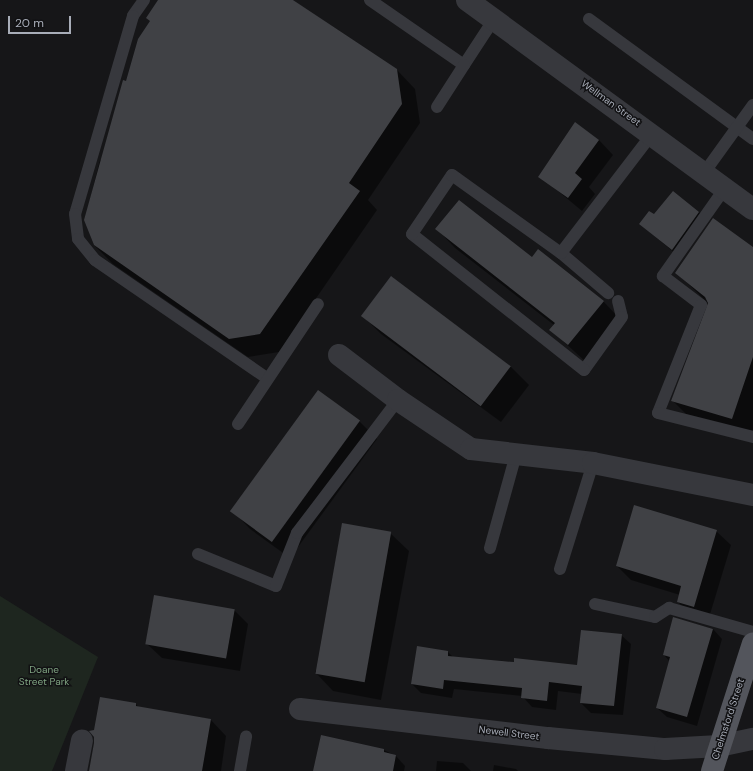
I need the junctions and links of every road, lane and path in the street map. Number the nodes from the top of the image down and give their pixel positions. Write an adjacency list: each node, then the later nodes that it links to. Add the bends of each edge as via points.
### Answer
1 (144, 0): 20 (lane, via 133,16 75,214 78,239 95,260)
2 (370, 0): 6 (lane)
3 (467, 0): 4 (street, Wellman Street)
4 (494, 19): 6 (lane); 10 (street, Wellman Street)
5 (589, 19): 9 (lane)
6 (464, 65): 8 (lane)
7 (753, 105): 9 (lane)
8 (437, 107)
9 (737, 127): 11 (lane); 12 (lane)
10 (652, 134): 12 (street, Wellman Street); 15 (lane)
11 (753, 138)
12 (704, 172): 13 (street, Wellman Street)
13 (725, 188): 14 (street, Wellman Street); 23 (lane, via 663,276 701,305 658,413)
14 (753, 209)
15 (561, 253): 16 (lane); 17 (lane, via 452,175 412,234 584,370 622,317)
16 (608, 293)
17 (618, 301)
18 (318, 304): 20 (lane)
19 (339, 355): 21 (street)
20 (267, 378): 22 (lane)
21 (398, 400): 24 (street, via 471,449); 28 (lane, via 298,533 276,586)
22 (238, 424)
23 (753, 437)
24 (516, 454): 25 (street); 27 (lane)
25 (593, 463): 26 (street); 29 (lane)
26 (753, 495)
27 (490, 548)
28 (198, 554)
29 (560, 569)
30 (595, 604): 31 (lane, via 655,617 669,608)
31 (753, 632)
32 (753, 643): 37 (main road, Chelmsford Street)
33 (300, 709): 37 (street, Newell Street, via 665,749)
34 (246, 737): 39 (lane)
35 (753, 739): 37 (street, Newell Street)
36 (82, 740): 38 (street)
37 (719, 746): 40 (main road, Chelmsford Street)
38 (76, 771)
39 (240, 771)
40 (712, 771)

